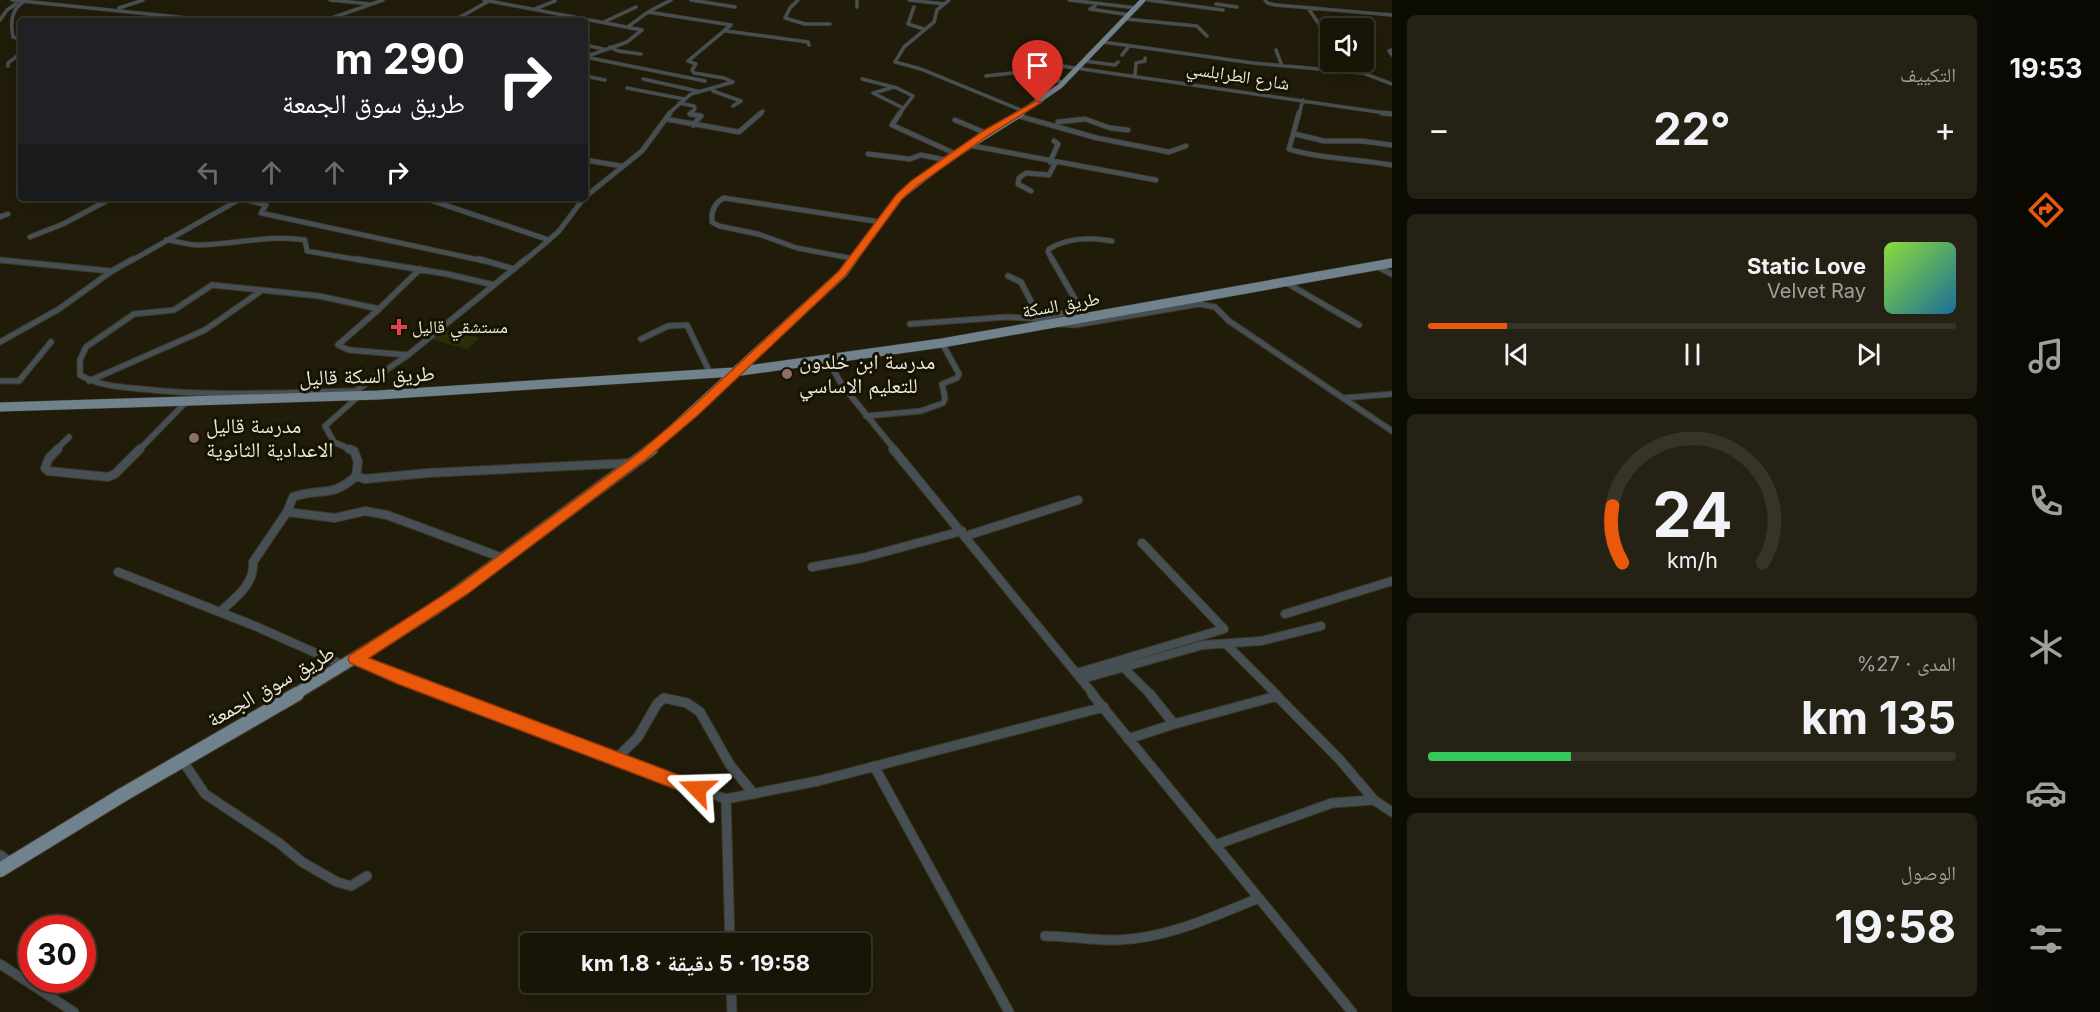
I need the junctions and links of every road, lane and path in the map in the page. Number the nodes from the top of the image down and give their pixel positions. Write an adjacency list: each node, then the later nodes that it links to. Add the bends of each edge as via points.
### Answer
1 (12, 0): 17 (street)
2 (143, 0): 31 (street)
3 (330, 0): 20 (street)
4 (383, 0): 20 (street)
5 (487, 0): 32 (street); 41 (street)
6 (672, 0): 34 (street)
7 (691, 0): 25 (street)
8 (798, 0): 46 (street, via 785,18 805,24)
9 (857, 0): 26 (street)
10 (909, 0): 21 (street)
11 (949, 0): 21 (street)
12 (1069, 0): 29 (street)
13 (1143, 0): 29 (main road, طريق سوق الجمعة)
14 (1148, 0): 33 (street)
15 (1184, 0): 28 (street)
16 (1265, 0): 30 (street)
17 (23, 1): 22 (street); 44 (street, via 8,9); 52 (street, via 12,15 12,36)
18 (555, 1): 32 (street)
19 (82, 2): 22 (street)
20 (372, 4): 40 (street)
21 (944, 4): 49 (street, via 937,10 934,23)
22 (71, 6): 31 (street)
23 (1095, 6): 37 (street, via 1090,9)
24 (636, 7): 45 (street)
25 (735, 7)
26 (857, 7)
27 (914, 7): 49 (street, via 908,24)
28 (1237, 7)
29 (1137, 8): 37 (main road, طريق سوق الجمعة)
30 (1308, 8): 35 (street); 47 (street)
31 (102, 9): 36 (street)
32 (536, 9): 42 (street)
33 (1223, 10)
34 (648, 12): 48 (street); 50 (street, via 731,25)
35 (1392, 15)
36 (168, 16): 38 (street); 39 (street)
37 (1128, 17): 51 (street, via 1197,26); 53 (main road, طريق سوق الجمعة)
38 (163, 18)
39 (185, 18)
40 (332, 18)
41 (458, 18)
42 (583, 18)
43 (588, 19): 45 (street)
44 (0, 20)
45 (604, 22): 48 (street)
46 (830, 24)
47 (1320, 24)
48 (629, 26): 57 (street, via 642,30 631,40)
49 (924, 29): 98 (street, via 895,62)
50 (726, 31): 54 (street, via 797,39); 89 (street, via 688,61 696,64 694,73 733,81)
51 (1207, 36)
52 (18, 38)
53 (1103, 42): 56 (street); 72 (main road, طريق سوق الجمعة)
54 (808, 45)
55 (588, 46): 58 (street)
56 (1129, 46): 65 (street); 74 (street)
57 (610, 47): 58 (street); 63 (street)
58 (603, 49): 62 (street)
59 (1276, 50): 74 (street)
60 (1392, 50): 66 (street)
61 (588, 53): 62 (street)
62 (592, 54): 67 (street)
63 (641, 54)
64 (18, 55): 73 (street)
65 (1122, 55)
66 (1392, 55)
67 (588, 56)
68 (1025, 57): 72 (street)
69 (588, 58): 83 (street)
70 (1145, 58): 76 (street, via 1137,63)
71 (1118, 62): 72 (street)
72 (1082, 64): 76 (street, شارع الطرابلسي); 84 (main road, طريق سوق الجمعة)
73 (8, 66)
74 (1282, 66): 86 (street, via 1371,75)
75 (1186, 72): 85 (street)
76 (1135, 75): 91 (street, شارع الطرابلسي)
77 (986, 76): 84 (street, via 999,72)
78 (588, 77): 82 (street)
79 (1244, 78): 85 (street)
80 (643, 79): 90 (street)
81 (862, 79): 88 (street)
82 (605, 80)
83 (705, 81)
84 (1064, 82): 98 (main road, طريق سوق الجمعة)
85 (1242, 84): 91 (street)
86 (1392, 84)
87 (627, 88): 92 (street)
88 (893, 88): 96 (street, via 913,97); 96 (street, via 873,93)
89 (712, 89): 90 (street); 95 (street, via 741,101)
90 (700, 91): 92 (street)
91 (1240, 91): 93 (street, شارع الطرابلسي)
92 (684, 99): 94 (street)
93 (1303, 100): 99 (street, شارع الطرابلسي); 107 (street)
94 (679, 103): 101 (street); 104 (street, via 693,106 690,114 701,116)
95 (733, 106)
96 (903, 108): 113 (street, via 894,127)
97 (763, 111): 104 (street, via 739,132)
98 (1023, 111): 100 (main road, طريق سوق الجمعة)
99 (1392, 114)
100 (1016, 116): 103 (street); 106 (main road, طريق سوق الجمعة)
101 (666, 119): 104 (street); 118 (street, via 642,151)
102 (955, 120): 106 (street)
103 (1037, 121): 105 (street, via 1066,124 1083,119); 110 (street, via 1169,152)
104 (693, 124)
105 (1128, 130)
106 (986, 133): 109 (main road, طريق سوق الجمعة)
107 (1295, 134): 111 (street, via 1324,141); 117 (street, via 1288,147 1297,153)
108 (1054, 141): 116 (street, via 1058,148)
109 (968, 145): 113 (main road, طريق سوق الجمعة); 116 (street)
110 (1186, 146)
111 (1392, 146)
112 (868, 154): 115 (street, via 893,159 921,155)
113 (956, 154): 115 (main road, طريق سوق الجمعة)
114 (588, 160): 118 (street)
115 (946, 160): 129 (main road, طريق سوق الجمعة, via 899,197)
116 (1052, 163): 119 (street); 120 (street, via 1049,175 1026,173 1019,178 1018,184)
117 (1392, 165)
118 (622, 166): 121 (street)
119 (1156, 180)
120 (1031, 190)
121 (588, 195)
122 (106, 201): 130 (street)
123 (236, 201): 131 (street)
124 (252, 201): 139 (street, via 266,205 261,213)
125 (433, 201): 132 (street)
126 (582, 201): 132 (street)
127 (8, 214): 128 (street)
128 (0, 217)
129 (880, 222): 134 (main road, طريق سوق الجمعة); 134 (street, via 724,198 712,211 712,222 719,226)
130 (30, 237)
131 (166, 240): 138 (street, via 199,245 294,237 305,240 308,250); 140 (street)
132 (549, 240): 139 (street)
133 (1112, 241): 147 (street, via 1058,243 1049,249 1078,306)
134 (855, 259): 157 (main road, طريق سوق الجمعة)
135 (0, 260): 140 (street)
136 (1392, 263): 137 (main road, طريق السكة)
137 (1376, 266): 141 (street); 143 (main road, طريق السكة)
138 (420, 269): 144 (street); 146 (street)
139 (514, 269): 144 (street)
140 (112, 271): 152 (street, via 59,309)
141 (1392, 274)
142 (1008, 276): 147 (street, via 1021,282)
143 (1285, 282): 148 (main road, طريق السكة); 150 (street)
144 (494, 285): 155 (street)
145 (262, 291): 146 (street, via 352,300); 160 (street, via 205,330); 160 (street, via 212,285 174,310 134,314 86,347 78,369)
146 (379, 309): 155 (street, via 338,345 350,350)
147 (1042, 322): 148 (main road, طريق السكة); 149 (street, via 1007,316); 154 (main road, طريق السكة)
148 (1055, 323): 165 (street, via 1072,326 1211,305)
149 (910, 324)
150 (1359, 326)
151 (641, 339): 158 (street, via 665,327 687,325)
152 (0, 342)
153 (51, 342): 159 (street, via 19,381)
154 (942, 343): 156 (main road, طريق السكة); 168 (street, via 959,374 942,384 943,403 921,411)
155 (408, 355): 161 (street)
156 (827, 359): 157 (main road, طريق السكة); 168 (street)
157 (734, 372): 158 (main road, طريق السكة قاليل); 171 (main road, طريق سوق الجمعة)
158 (710, 373): 164 (main road, طريق السكة قاليل)
159 (0, 381)
160 (89, 381): 162 (street, via 197,394)
161 (368, 385): 162 (street); 164 (street, via 369,391)
162 (359, 393): 164 (main road, طريق السكة قاليل); 166 (main road, طريق السكة قاليل); 172 (street, via 325,426 334,442 354,451 358,462)
163 (1392, 394): 165 (street)
164 (378, 395)
165 (1343, 398): 169 (street)
166 (187, 401): 167 (main road, طريق السكة قاليل); 170 (street, via 116,474 108,477 45,468 48,458)
167 (0, 407)
168 (866, 416): 175 (street)
169 (1392, 431)
170 (69, 437)
171 (633, 463): 172 (street, via 365,479); 177 (main road, طريق سوق الجمعة)
172 (356, 476): 174 (street, via 335,493 303,493 293,497)
173 (1078, 500): 175 (street)
174 (287, 512): 177 (street, via 335,518 366,510); 181 (street, via 253,562 251,579)
175 (964, 533): 178 (street); 187 (street)
176 (1142, 543): 187 (street, via 1224,629)
177 (503, 558): 185 (main road, طريق سوق الجمعة, via 461,591)
178 (812, 567)
179 (118, 572): 181 (street)
180 (1392, 580): 182 (street)
181 (220, 612): 185 (street)
182 (1285, 614)
183 (1321, 626): 184 (street, via 1261,641)
184 (1226, 644): 186 (street, via 1203,645); 188 (street)
185 (351, 662): 192 (street); 193 (main road, طريق سوق الجمعة)
186 (1123, 667): 187 (street); 190 (street)
187 (1080, 676): 189 (street)
188 (1277, 696): 190 (street); 197 (street)
189 (1104, 708): 191 (street); 194 (street)
190 (1174, 724): 191 (street)
191 (1128, 739): 199 (street)
192 (616, 759): 195 (street, via 638,737 657,704 670,699 700,711 735,772); 196 (street)
193 (182, 760): 201 (main road, طريق سوق الجمعة); 202 (street, via 205,794 302,862 351,886)
194 (874, 766): 195 (street); 210 (street)
195 (754, 795): 196 (street)
196 (726, 800): 204 (street)
197 (1374, 800): 198 (street); 199 (street, via 1322,806)
198 (1392, 812)
199 (1215, 845): 203 (street)
200 (0, 855): 201 (street)
201 (5, 867)
202 (367, 876)
203 (1259, 898): 205 (street, via 1138,938); 211 (street)
204 (730, 933)
205 (1045, 936)
206 (0, 964): 208 (street)
207 (731, 993): 209 (street)
208 (74, 1012)
209 (732, 1012)
210 (1009, 1012)
211 (1352, 1012)

